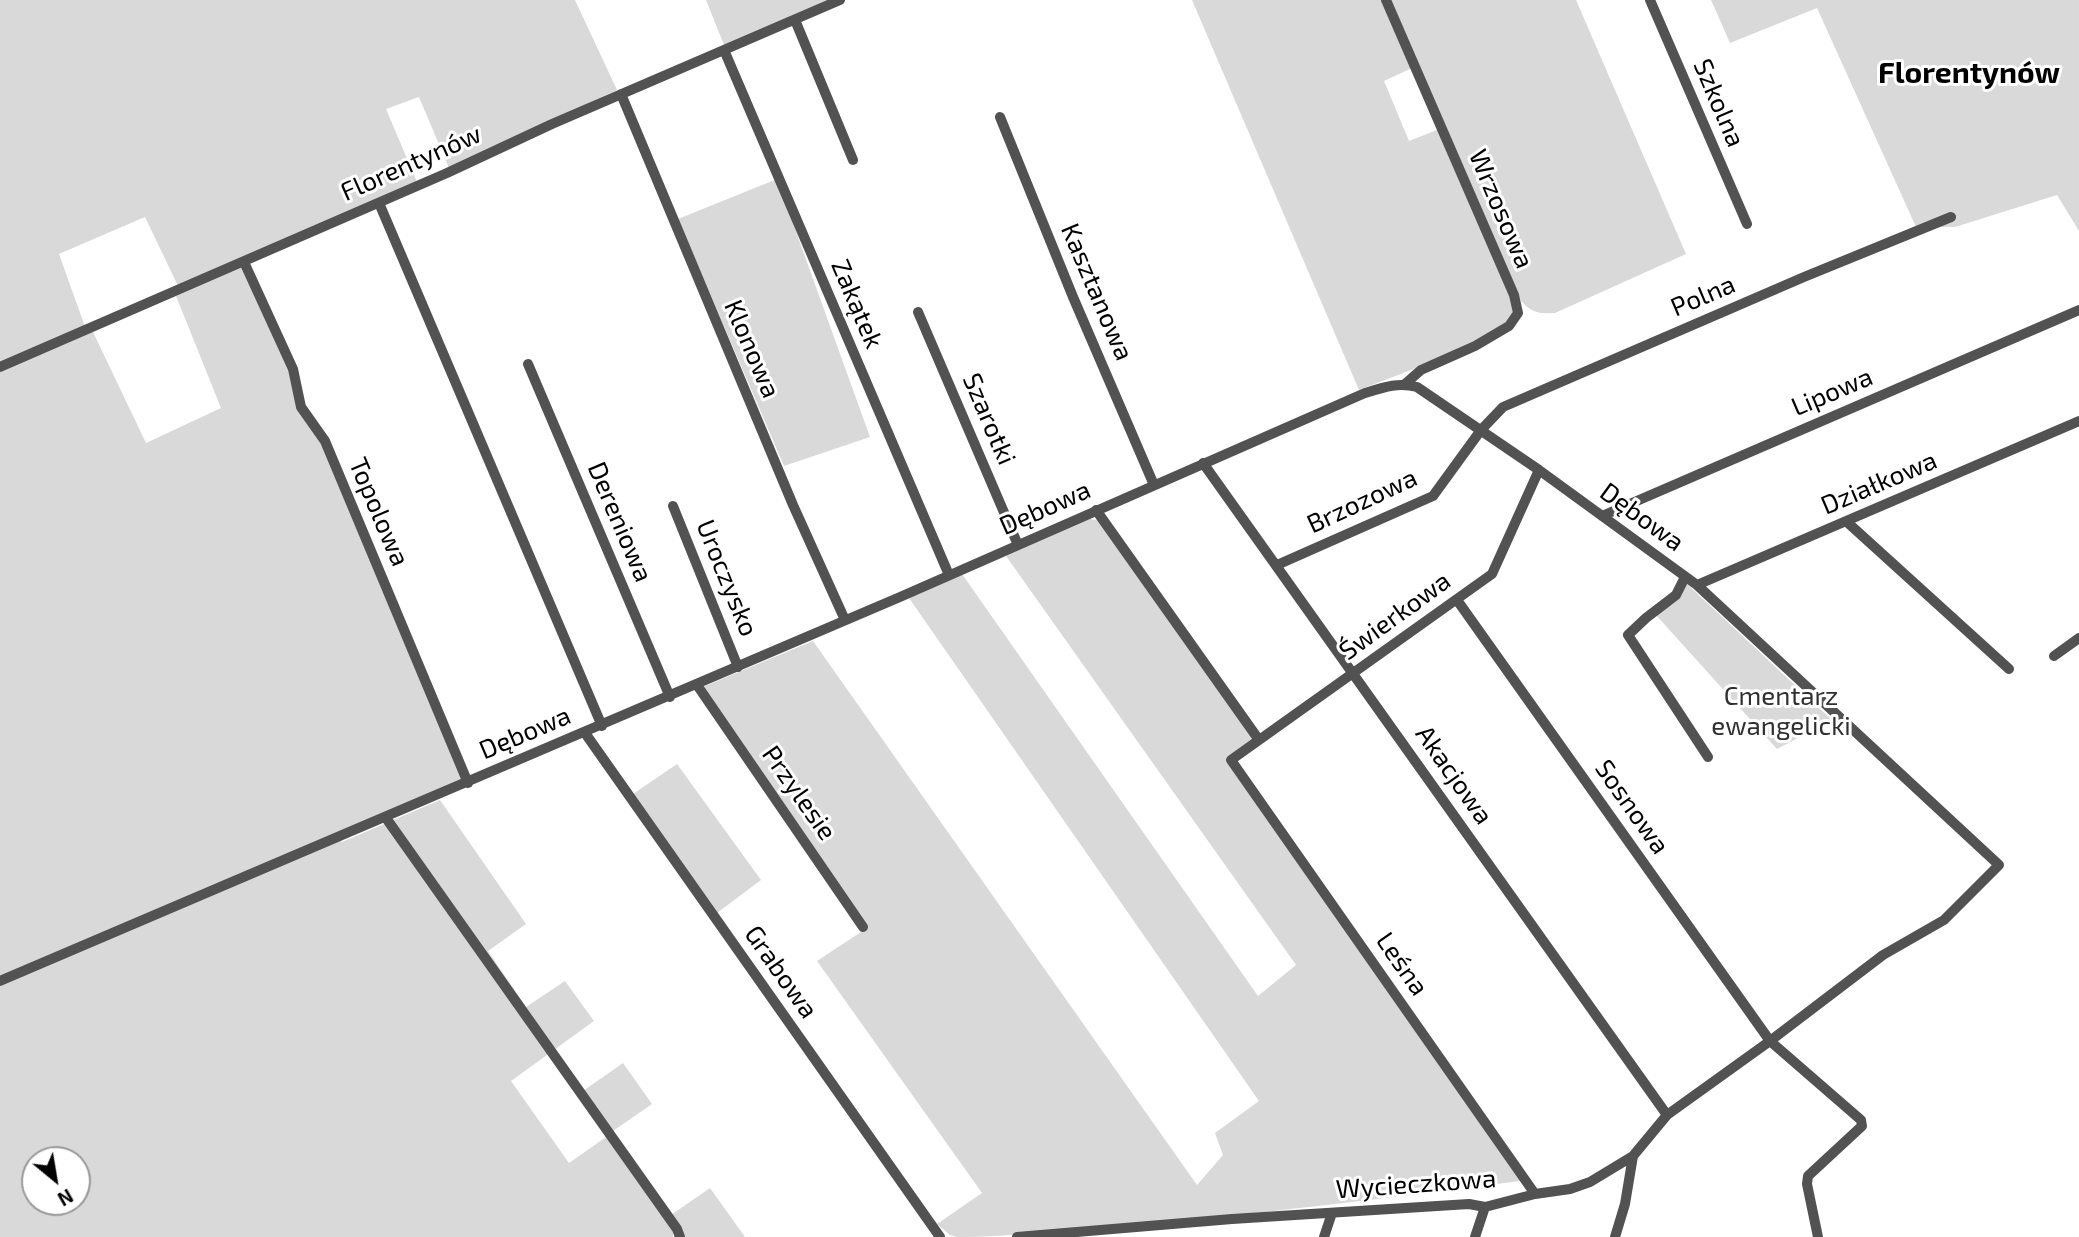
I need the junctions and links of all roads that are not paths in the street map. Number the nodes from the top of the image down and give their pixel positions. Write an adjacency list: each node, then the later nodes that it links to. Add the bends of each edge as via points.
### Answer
1 (840, 0): 4 (street, Florentynów)
2 (1386, 0): 17 (street, Wrzosowa, via 1518,313 1509,326 1421,370)
3 (1650, 0): 11 (street, Szkolna)
4 (795, 20): 5 (street, Florentynów); 8 (street)
5 (724, 50): 6 (street, Florentynów); 29 (street, Zakątek)
6 (621, 94): 9 (street, Florentynów); 33 (street, Klonowa)
7 (1000, 117): 22 (street, Kasztanowa)
8 (853, 160)
9 (379, 203): 12 (street, Florentynów); 41 (street)
10 (1951, 217): 19 (street, Polna, via 1503,407)
11 (1747, 224)
12 (244, 262): 16 (street, Florentynów); 46 (street, Topolowa, via 293,369 301,407 325,441)
13 (2079, 310): 25 (street, Lipowa)
14 (918, 312): 27 (street, Szarotki)
15 (528, 364): 40 (street, Dereniowa)
16 (0, 367)
17 (1405, 384): 19 (street, Dębowa, via 1417,387); 20 (street, Dębowa, via 1365,393)
18 (2079, 422): 26 (street, Działkowa)
19 (1481, 429): 21 (street, Dębowa); 28 (street, Brzozowa, via 1433,496)
20 (1203, 463): 22 (street, Dębowa); 28 (street, Akacjowa)
21 (1539, 470): 25 (street, Dębowa); 32 (street, Świerkowa, via 1492,574)
22 (1154, 485): 24 (street, Dębowa)
23 (673, 506): 36 (street, Uroczysko)
24 (1096, 510): 27 (street, Dębowa); 43 (street)
25 (1602, 516): 30 (street, Dębowa)
26 (1847, 522): 31 (street, Działkowa); 37 (street)
27 (1018, 545): 29 (street, Dębowa)
28 (1277, 565): 38 (street, Akacjowa)
29 (949, 575): 33 (street, Dębowa)
30 (1685, 577): 31 (street, Dębowa); 44 (street, via 1676,595 1628,635)
31 (1697, 585): 48 (street, Dębowa)
32 (1457, 600): 38 (street, Świerkowa); 51 (street, Sosnowa)
33 (845, 620): 36 (street, Dębowa)
34 (2079, 638): 35 (street)
35 (2054, 656)
36 (738, 667): 39 (street, Dębowa)
37 (2008, 669)
38 (1354, 674): 43 (street, Świerkowa); 52 (street, Akacjowa)
39 (697, 685): 40 (street, Dębowa); 49 (street, Przylesie)
40 (670, 697): 41 (street, Dębowa)
41 (602, 726): 42 (street, Dębowa)
42 (585, 733): 46 (street, Dębowa); 59 (street, Grabowa)
43 (1259, 740): 45 (street, Świerkowa)
44 (1708, 757)
45 (1231, 761): 54 (street, Leśna)
46 (468, 783): 47 (street, Dębowa)
47 (386, 818): 50 (street, Dębowa); 58 (street)
48 (1999, 865): 51 (street, Wycieczkowa, via 1944,920 1884,955)
49 (863, 927)
50 (0, 981)
51 (1770, 1041): 52 (street, Wycieczkowa); 64 (street, Sosnowa, via 1861,1120 1862,1126 1808,1176)
52 (1667, 1115): 53 (street, Wycieczkowa)
53 (1633, 1156): 54 (street, Wycieczkowa, via 1590,1182); 63 (street)
54 (1535, 1194): 55 (street, Wycieczkowa)
55 (1485, 1207): 56 (street, Wycieczkowa, via 1469,1204); 62 (street)
56 (1332, 1213): 57 (street, Wycieczkowa); 61 (street)
57 (1105, 1233): 60 (street, Wycieczkowa)
58 (680, 1237)
59 (940, 1237)
60 (1017, 1237)
61 (1324, 1237)
62 (1475, 1237)
63 (1615, 1237)
64 (1818, 1237)

